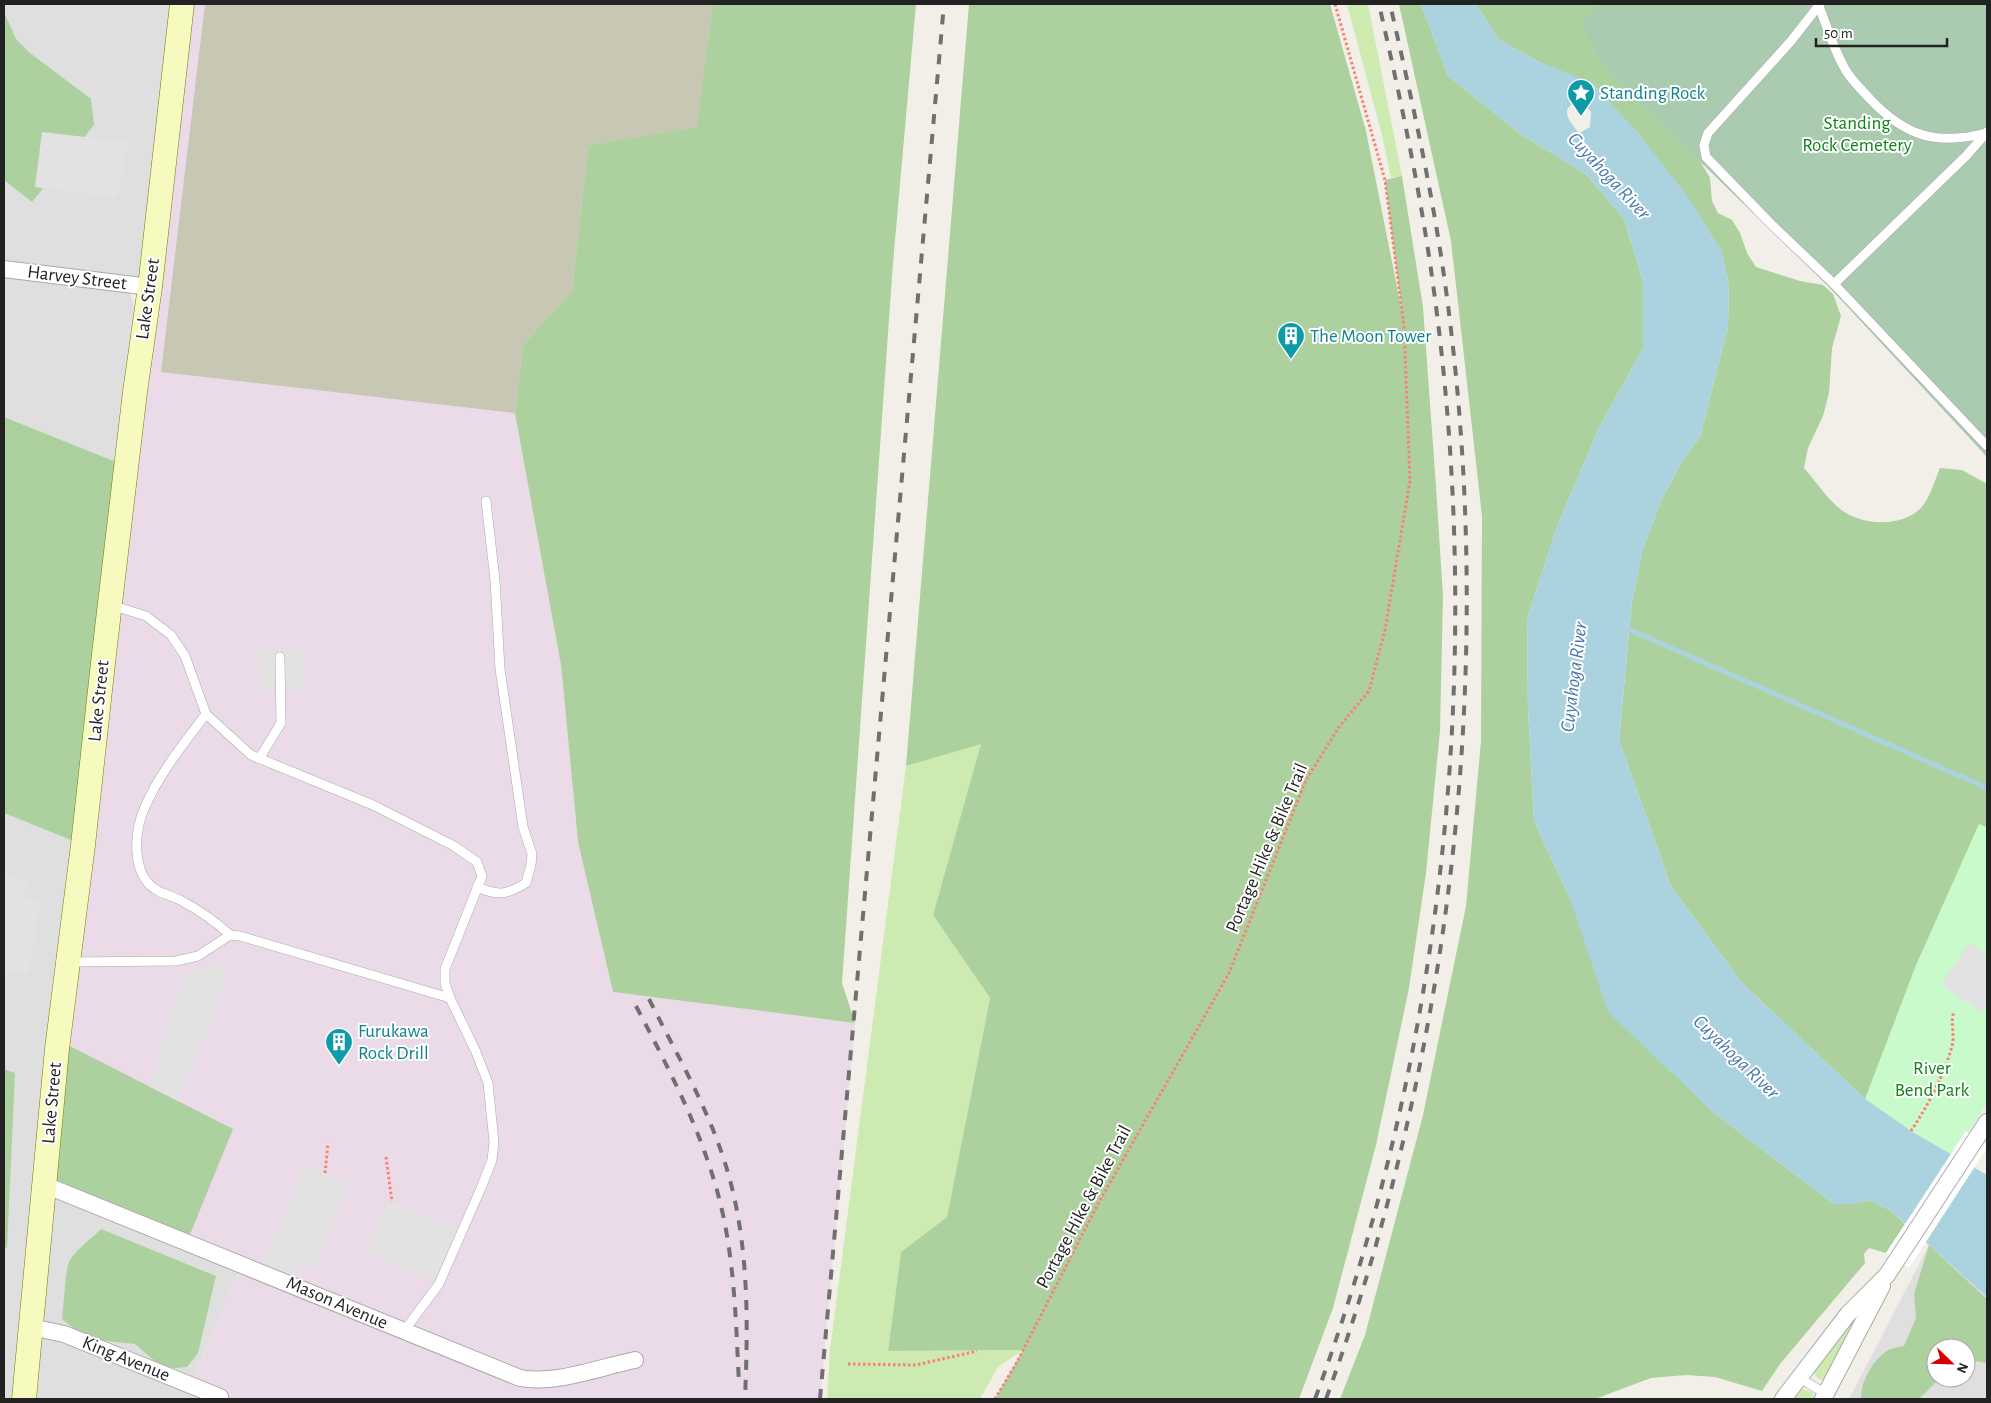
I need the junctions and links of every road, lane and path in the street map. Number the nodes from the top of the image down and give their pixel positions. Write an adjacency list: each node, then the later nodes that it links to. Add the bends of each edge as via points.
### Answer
1 (182, 4): 7 (street, Lake Street)
2 (1335, 4): 36 (path, Portage Hike & Bike Trail, via 1385,180 1404,326 1410,481 1385,630 1369,691 1339,727 1306,780 1229,974 1098,1204)
3 (1820, 5): 4 (lane, via 1846,71 1886,115 1909,131 1934,139 1963,139); 6 (lane, via 1708,133 1704,145 1706,157)
4 (1987, 133): 6 (lane)
5 (4, 269): 7 (street, Harvey Street)
6 (1834, 284): 8 (lane)
7 (150, 287): 10 (street, Lake Street)
8 (1987, 446)
9 (486, 500): 14 (lane, via 500,669 523,827 532,854 532,865 526,883 509,893 490,892)
10 (109, 605): 12 (lane, via 146,616 170,635 185,656); 16 (street, Lake Street)
11 (280, 658): 13 (lane, via 281,723)
12 (206, 714): 13 (lane, via 243,749); 15 (lane, via 144,808 137,850 145,879 155,889 211,918)
13 (259, 759): 14 (lane, via 373,805 469,854 477,862 482,876)
14 (477, 887): 17 (lane, via 445,969)
15 (230, 935): 16 (lane, via 198,956 176,960); 17 (lane)
16 (68, 962): 24 (street, Lake Street)
17 (450, 998): 28 (lane, via 488,1083 494,1142 492,1160 436,1289)
18 (1954, 1011): 20 (path, via 1950,1052 1930,1101)
19 (1987, 1122): 26 (street)
20 (1911, 1131)
21 (328, 1143): 23 (path)
22 (386, 1157): 25 (path)
23 (325, 1173)
24 (45, 1185): 27 (street, Lake Street); 28 (street, Mason Avenue)
25 (392, 1202)
26 (1887, 1274): 32 (street, via 1848,1314); 34 (street)
27 (31, 1327): 33 (street, King Avenue, via 64,1334); 35 (street, Lake Street)
28 (404, 1331): 30 (street, Mason Avenue, via 463,1357 534,1381)
29 (977, 1351): 31 (path, via 916,1365)
30 (635, 1360)
31 (848, 1364)
32 (1798, 1377): 34 (lane); 37 (street)
33 (220, 1397)
34 (1825, 1397)
35 (24, 1399)
36 (995, 1399)
37 (1783, 1399)

